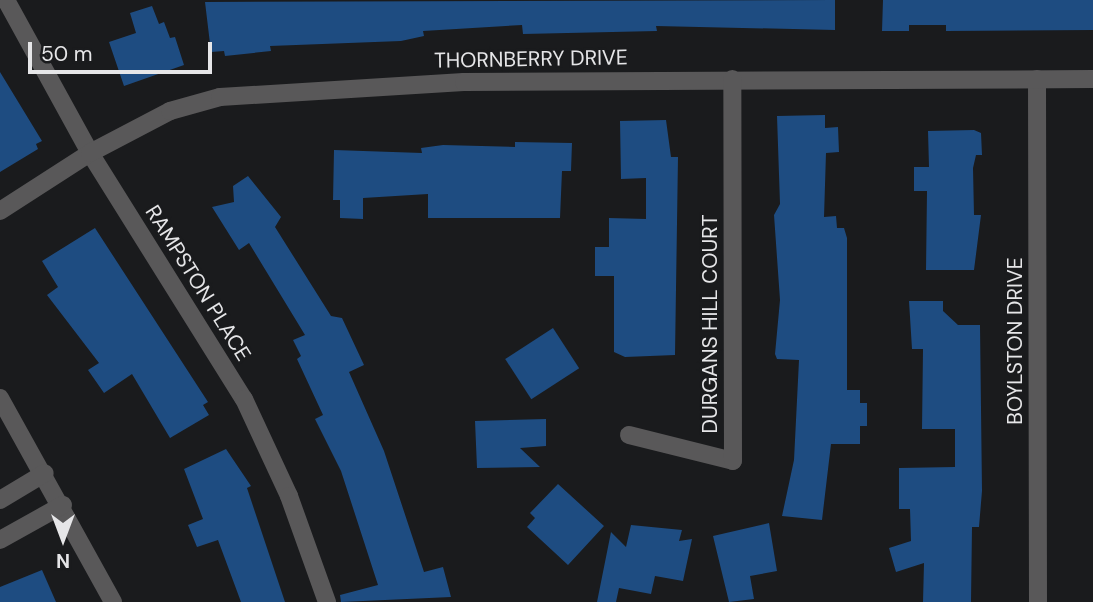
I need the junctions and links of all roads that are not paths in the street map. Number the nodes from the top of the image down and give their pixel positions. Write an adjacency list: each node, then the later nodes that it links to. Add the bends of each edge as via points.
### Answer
1 (6, 0): 5 (street, RAMPSTON PLACE)
2 (732, 79): 3 (street, THORNBERRY DRIVE); 5 (street, THORNBERRY DRIVE, via 464,82 220,97 170,111); 8 (street, DURGANS HILL COURT, via 733,461)
3 (1037, 79): 4 (street, THORNBERRY DRIVE); 15 (street, BOYLSTON DRIVE)
4 (1093, 79)
5 (90, 153): 6 (street, THORNBERRY DRIVE); 14 (street, RAMPSTON PLACE, via 244,399 289,496)
6 (0, 211)
7 (0, 398): 9 (street)
8 (629, 435)
9 (45, 473): 10 (street); 11 (street)
10 (0, 500)
11 (63, 505): 12 (street); 13 (street)
12 (0, 540)
13 (113, 602)
14 (327, 602)
15 (1038, 602)

